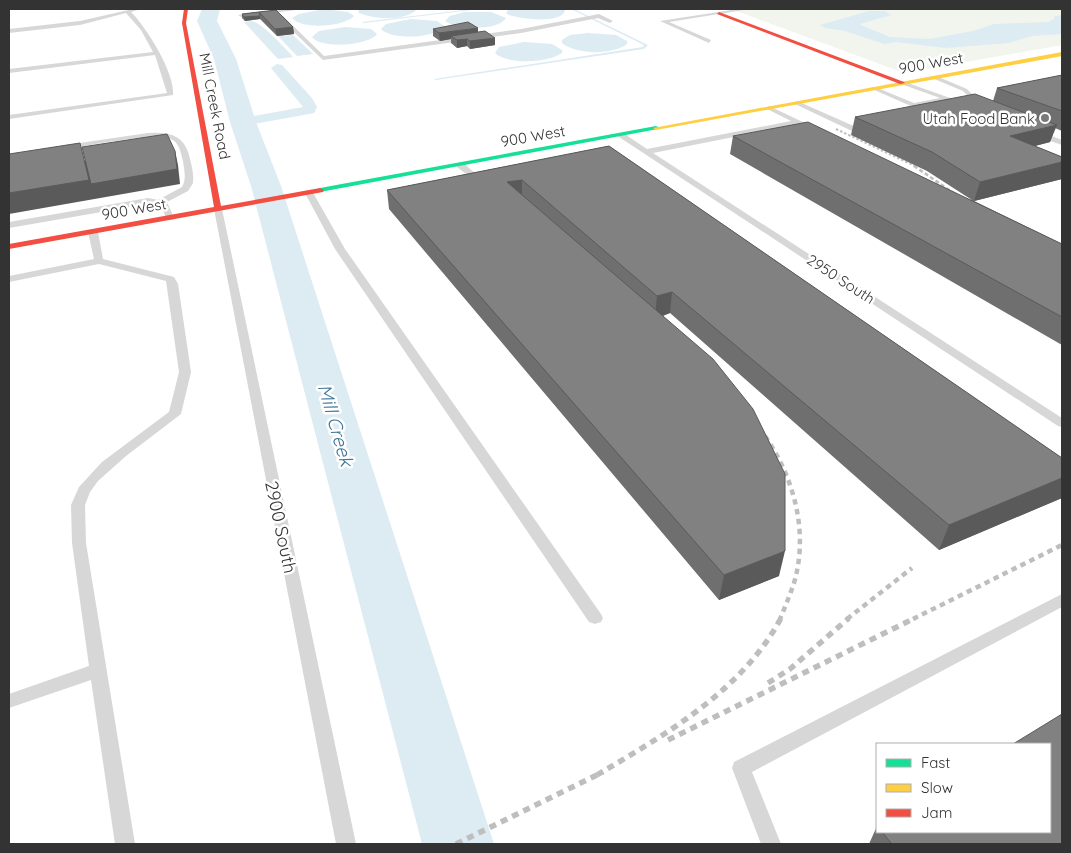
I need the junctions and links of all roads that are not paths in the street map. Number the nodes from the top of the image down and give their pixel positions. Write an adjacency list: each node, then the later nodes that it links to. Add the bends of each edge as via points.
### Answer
1 (138, 9): 6 (lane)
2 (186, 9): 38 (main road, Mill Creek Road, via 184,23)
3 (301, 9): 7 (lane)
4 (747, 9): 5 (lane)
5 (714, 11): 11 (lane, via 663,21); 16 (main road)
6 (128, 12): 10 (lane, via 80,23); 12 (lane, via 139,22)
7 (276, 12): 8 (lane); 9 (lane, via 323,58 521,32 595,15)
8 (241, 16)
9 (610, 21)
10 (9, 31)
11 (709, 41)
12 (156, 53): 14 (lane); 25 (lane, via 165,69 171,94)
13 (1060, 56): 15 (main road, 900 West)
14 (9, 71)
15 (934, 77): 16 (main road, 900 West); 18 (lane)
16 (903, 83): 17 (main road, 900 West); 20 (lane)
17 (873, 88): 20 (lane, via 911,108); 21 (main road, 900 West)
18 (966, 90): 19 (lane); 22 (lane, via 975,100)
19 (988, 97)
20 (949, 98): 24 (lane)
21 (797, 103): 23 (main road, 900 West); 28 (lane, via 855,130)
22 (990, 106)
23 (769, 108): 26 (lane); 29 (main road, 900 West)
24 (978, 110)
25 (9, 116)
26 (798, 122): 27 (lane); 33 (lane)
27 (806, 126)
28 (872, 126)
29 (620, 135): 33 (lane, 2950 South); 34 (main road, 900 West, via 596,143)
30 (1062, 135): 31 (lane, via 1031,127)
31 (1062, 143)
32 (56, 149): 37 (lane, via 148,135 171,136 180,140 186,152 189,183 185,189)
33 (646, 152): 45 (lane, 2950 South)
34 (460, 165): 35 (lane, via 474,176); 36 (main road, 900 West)
35 (491, 177)
36 (309, 193): 38 (main road, 900 West); 47 (lane, via 340,249)
37 (161, 202): 39 (lane); 40 (lane, via 141,201)
38 (218, 209): 39 (main road, 900 West); 51 (lane, 2900 South)
39 (170, 218): 41 (main road, 900 West)
40 (9, 225)
41 (93, 232): 42 (main road, 900 West); 43 (lane)
42 (9, 248)
43 (99, 261): 44 (lane); 48 (lane, via 170,279 185,372 176,414 95,476 79,500 79,543)
44 (9, 279)
45 (1062, 423)
46 (1062, 600): 52 (lane, via 741,768)
47 (595, 618)
48 (99, 670): 49 (lane); 50 (lane)
49 (9, 701)
50 (125, 844)
51 (346, 844)
52 (771, 844)

